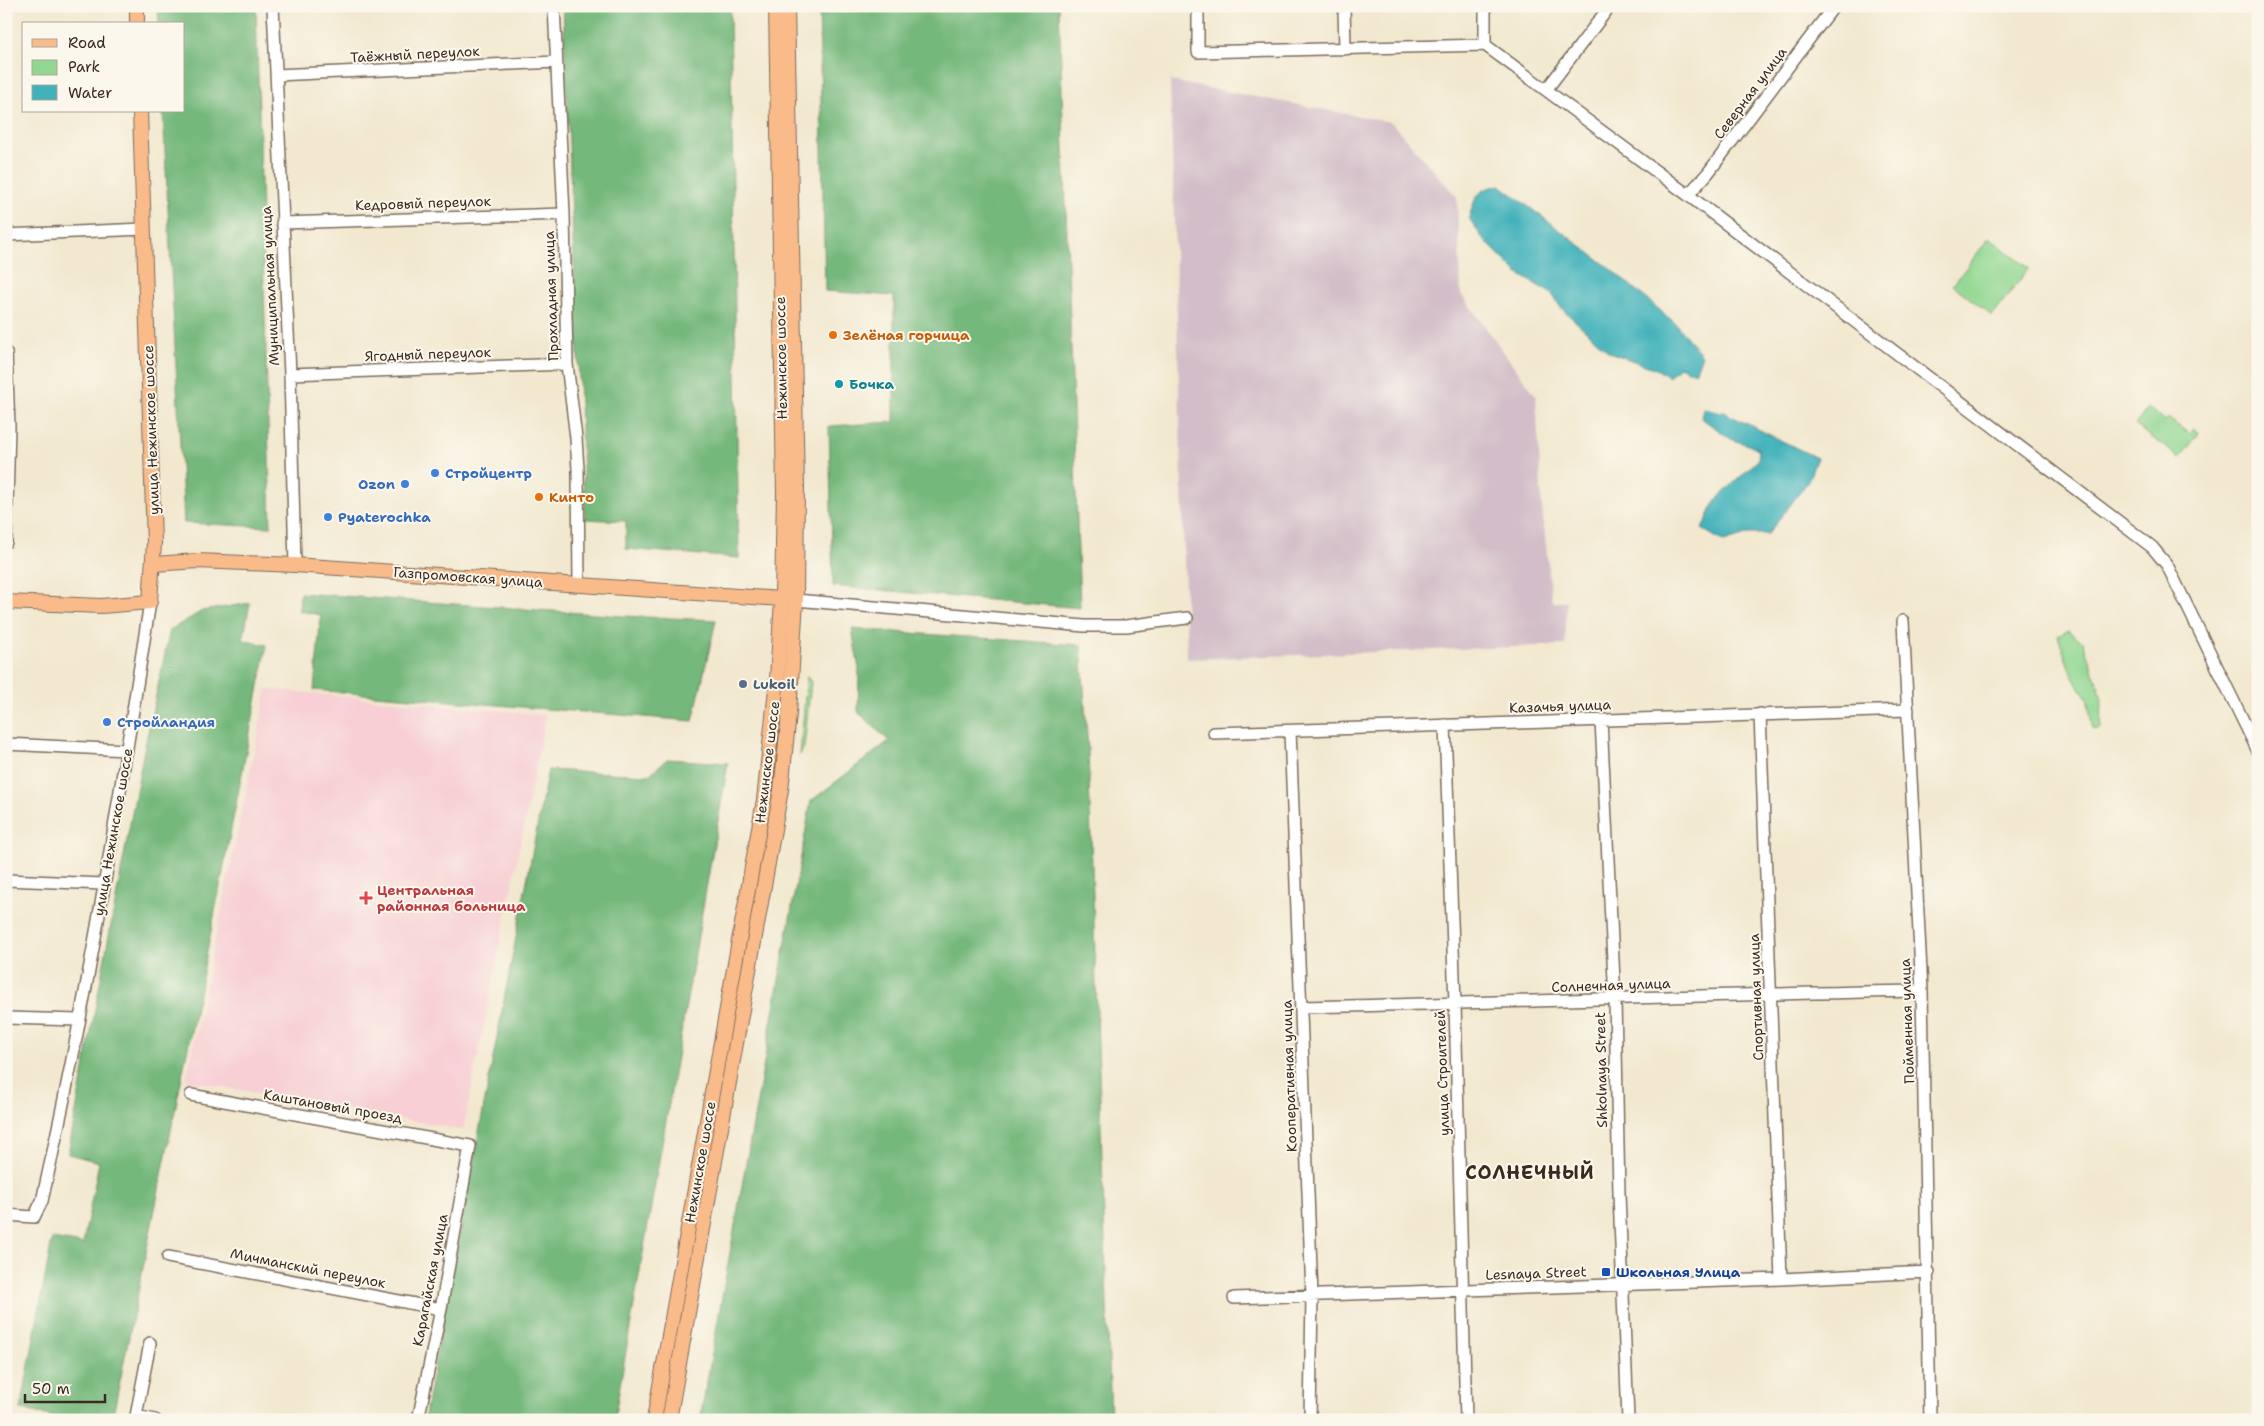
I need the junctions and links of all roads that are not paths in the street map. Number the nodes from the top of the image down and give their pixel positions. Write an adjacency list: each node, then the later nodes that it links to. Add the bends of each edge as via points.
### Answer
1 (137, 6): 11 (main road)
2 (273, 6): 15 (street, Муниципальная улица)
3 (554, 6): 14 (street, Прохладная улица)
4 (776, 6): 30 (main road, Нежинское шоссе, via 784,493)
5 (787, 6): 30 (main road, Нежинское шоссе, via 796,478)
6 (1198, 6): 13 (street, via 1198,52)
7 (1344, 6): 13 (street)
8 (1485, 6): 12 (street)
9 (1610, 6): 16 (street)
10 (1834, 6): 18 (street, Северная улица)
11 (137, 22)
12 (1485, 45): 13 (street); 16 (street)
13 (1345, 49)
14 (556, 62): 15 (street, Таёжный переулок); 19 (street, Прохладная улица)
15 (276, 75): 20 (street, Муниципальная улица)
16 (1546, 90): 18 (street)
17 (140, 112): 21 (main road, улица Нежинское шоссе)
18 (1688, 196): 43 (street, via 2152,547 2167,565)
19 (564, 214): 20 (street, Кедровый переулок); 24 (street, Прохладная улица)
20 (282, 223): 25 (street, Муниципальная улица)
21 (144, 228): 22 (street); 27 (main road, улица Нежинское шоссе)
22 (6, 235)
23 (6, 352): 26 (street, via 9,426)
24 (567, 364): 25 (street, Ягодный переулок); 29 (street, Прохладная улица, via 576,438)
25 (290, 374): 28 (street, Муниципальная улица)
26 (6, 542)
27 (154, 564): 28 (main road, Газпромовская улица, via 197,561); 32 (main road, улица Нежинское шоссе)
28 (295, 565): 29 (main road, Газпромовская улица)
29 (579, 585): 30 (main road, Газпромовская улица)
30 (789, 600): 33 (street, via 1084,626 1126,626); 67 (main road, Нежинское шоссе, via 764,800); 68 (main road, Нежинское шоссе, via 789,714 781,790)
31 (6, 602): 32 (main road, via 101,606)
32 (150, 602): 42 (street, улица Нежинское шоссе)
33 (1187, 618)
34 (1903, 622): 35 (street, Пойменная улица)
35 (1908, 710): 36 (street, Казачья улица); 46 (street, Пойменная улица)
36 (1760, 714): 37 (street, Казачья улица); 47 (street, Спортивная улица)
37 (1601, 720): 38 (street, Казачья улица); 48 (street, Shkolnaya Street)
38 (1445, 726): 39 (street, Казачья улица); 49 (street, улица Строителей)
39 (1290, 731): 40 (street, Казачья улица); 50 (street, Кооперативная улица)
40 (1214, 733)
41 (6, 744): 42 (street)
42 (127, 750): 45 (street, улица Нежинское шоссе)
43 (2258, 751)
44 (6, 880): 45 (street)
45 (104, 884): 52 (street, улица Нежинское шоссе)
46 (1922, 991): 47 (street, Солнечная улица); 57 (street, Пойменная улица)
47 (1770, 993): 48 (street, Солнечная улица); 58 (street, Спортивная улица)
48 (1615, 1000): 49 (street, Солнечная улица); 59 (street, Shkolnaya Street)
49 (1455, 1004): 50 (street, Солнечная улица); 60 (street, улица Строителей)
50 (1301, 1007): 61 (street, Кооперативная улица)
51 (6, 1018): 52 (street)
52 (79, 1020): 55 (street, улица Нежинское шоссе, via 42,1201 34,1217)
53 (191, 1095): 54 (street, Каштановый проезд)
54 (470, 1146): 63 (street, Карагайская улица)
55 (6, 1215)
56 (168, 1257): 63 (street, Мичманский переулок)
57 (1929, 1272): 58 (street, Lesnaya Street); 72 (street, Пойменная улица)
58 (1781, 1279): 59 (street, Lesnaya Street)
59 (1623, 1285): 60 (street, Lesnaya Street); 71 (street, Shkolnaya Street)
60 (1464, 1290): 61 (street, Lesnaya Street); 70 (street, улица Строителей)
61 (1312, 1295): 62 (street, Lesnaya Street); 69 (street, Кооперативная улица)
62 (1234, 1298)
63 (441, 1309): 66 (street, Карагайская улица)
64 (150, 1342): 65 (street, via 136,1416)
65 (155, 1420)
66 (418, 1420)
67 (654, 1420)
68 (669, 1420)
69 (1310, 1420)
70 (1466, 1420)
71 (1628, 1420)
72 (1930, 1420)

